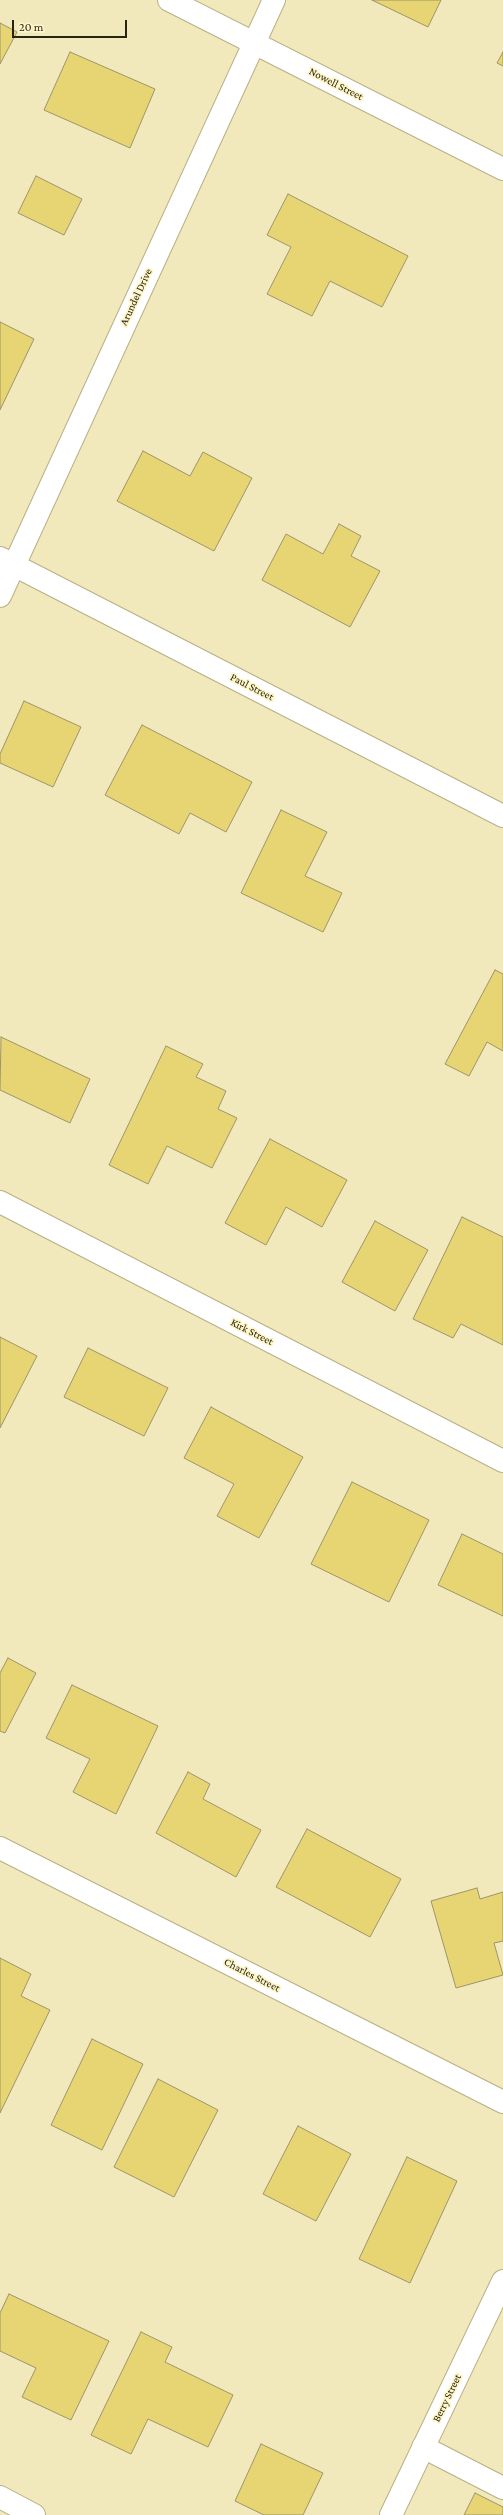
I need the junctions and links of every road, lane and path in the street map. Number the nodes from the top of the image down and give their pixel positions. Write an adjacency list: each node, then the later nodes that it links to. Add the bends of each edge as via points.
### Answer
1 (169, 0): 3 (street, Nowell Street)
2 (274, 0): 3 (street, Arundel Drive)
3 (253, 43): 4 (street, Nowell Street); 5 (street, Arundel Drive)
4 (503, 169)
5 (7, 561): 6 (street, Arundel Drive); 7 (street, Paul Street)
6 (0, 596)
7 (503, 816)
8 (0, 1202): 9 (street, Kirk Street)
9 (503, 1461)
10 (0, 1848): 11 (street, Charles Street)
11 (503, 2102)
12 (503, 2281): 13 (street, Berry Street)
13 (423, 2447): 14 (street); 17 (street, Berry Street)
14 (503, 2488)
15 (0, 2497): 16 (street)
16 (34, 2515)
17 (391, 2515)

